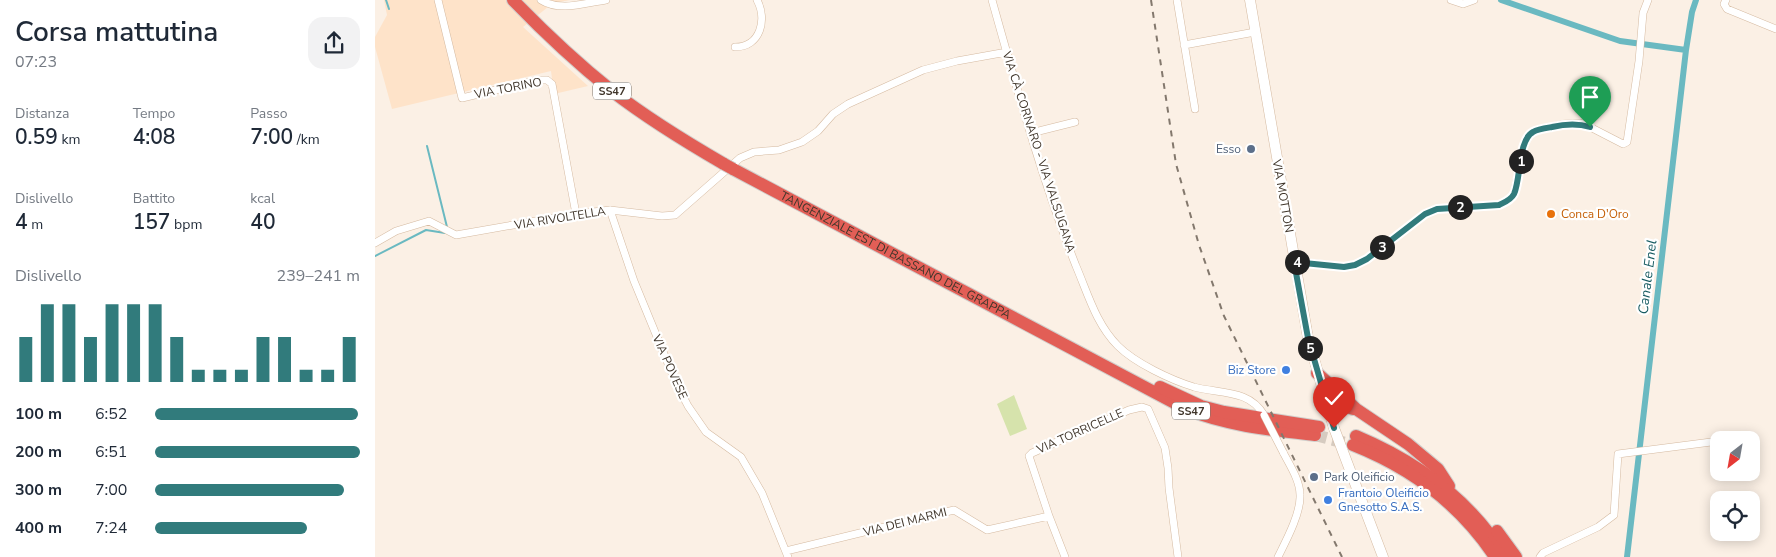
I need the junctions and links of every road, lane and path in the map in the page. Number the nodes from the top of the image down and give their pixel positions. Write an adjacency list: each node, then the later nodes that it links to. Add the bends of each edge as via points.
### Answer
1 (438, 0): 24 (street, VIA TORINO, via 462,98 538,80 547,80 551,84)
2 (513, 0): 22 (highway, TANGENZIALE EST DI BASSANO DEL GRAPPA / SS47, via 612,91 680,138)
3 (523, 0): 22 (highway, TANGENZIALE EST DI BASSANO DEL GRAPPA / SS47, via 591,63 643,104)
4 (541, 0): 5 (street, via 561,7)
5 (606, 0)
6 (757, 0): 16 (street, via 763,16 762,26 749,44)
7 (992, 0): 18 (street, VIA CÀ CORNARO - VIA VALSUGANA)
8 (1177, 0): 17 (street)
9 (1250, 0): 15 (main road, VIA MOTTON)
10 (1451, 0): 11 (street, via 1463,4)
11 (1474, 0)
12 (1648, 0): 26 (street, via 1643,13 1627,142 1623,144 1579,124 1563,124 1532,132 1523,149 1514,194 1508,201 1499,205 1437,209 1425,214 1355,265 1344,267)
13 (1726, 0): 14 (street, via 1727,9)
14 (1776, 29)
15 (1255, 32): 17 (street); 26 (main road, VIA MOTTON)
16 (735, 46)
17 (1184, 46): 19 (street)
18 (1007, 52): 21 (street, VIA CÀ CORNARO - VIA VALSUGANA); 23 (street, VIA RIVOLTELLA, via 923,70 848,104 802,142 740,158 675,215)
19 (1195, 108)
20 (1075, 122): 21 (street)
21 (1031, 133): 37 (street, VIA CÀ CORNARO - VIA VALSUGANA, bridge, via 1088,299 1118,346 1131,357 1192,386 1241,395 1260,408 1301,494 1298,512)
22 (732, 164): 30 (highway, TANGENZIALE EST DI BASSANO DEL GRAPPA / SS47, via 1198,414 1242,426)
23 (610, 210): 24 (street, VIA RIVOLTELLA); 34 (street, VIA POVESE, via 634,281 676,383 706,432 741,457 762,493)
24 (576, 214): 25 (street, VIA RIVOLTELLA, via 456,236 429,221 397,231)
25 (375, 243)
26 (1294, 262): 27 (main road, VIA MOTTON)
27 (1317, 373): 28 (main road, VIA MOTTON); 29 (highway)
28 (1329, 410): 29 (highway, via 1343,405); 38 (main road, VIA MOTTON)
29 (1355, 410): 32 (highway, via 1408,444 1438,469)
30 (1317, 431)
31 (1710, 442): 42 (street, via 1618,454 1614,515 1598,527)
32 (1459, 500): 39 (highway, via 1403,458 1354,441 1439,494 1471,525); 40 (highway); 41 (highway, via 1487,520)
33 (1049, 516): 34 (street, VIA DEI MARMI, via 987,530 954,510); 35 (street, VIA TORRICELLE); 36 (street, VIA TORRICELLE, via 1030,461 1031,453 1142,407 1148,409 1165,448)
34 (787, 554)
35 (1065, 557)
36 (1177, 557)
37 (1278, 557)
38 (1383, 557)
39 (1495, 557)
40 (1505, 557)
41 (1516, 557)
42 (1540, 557)

